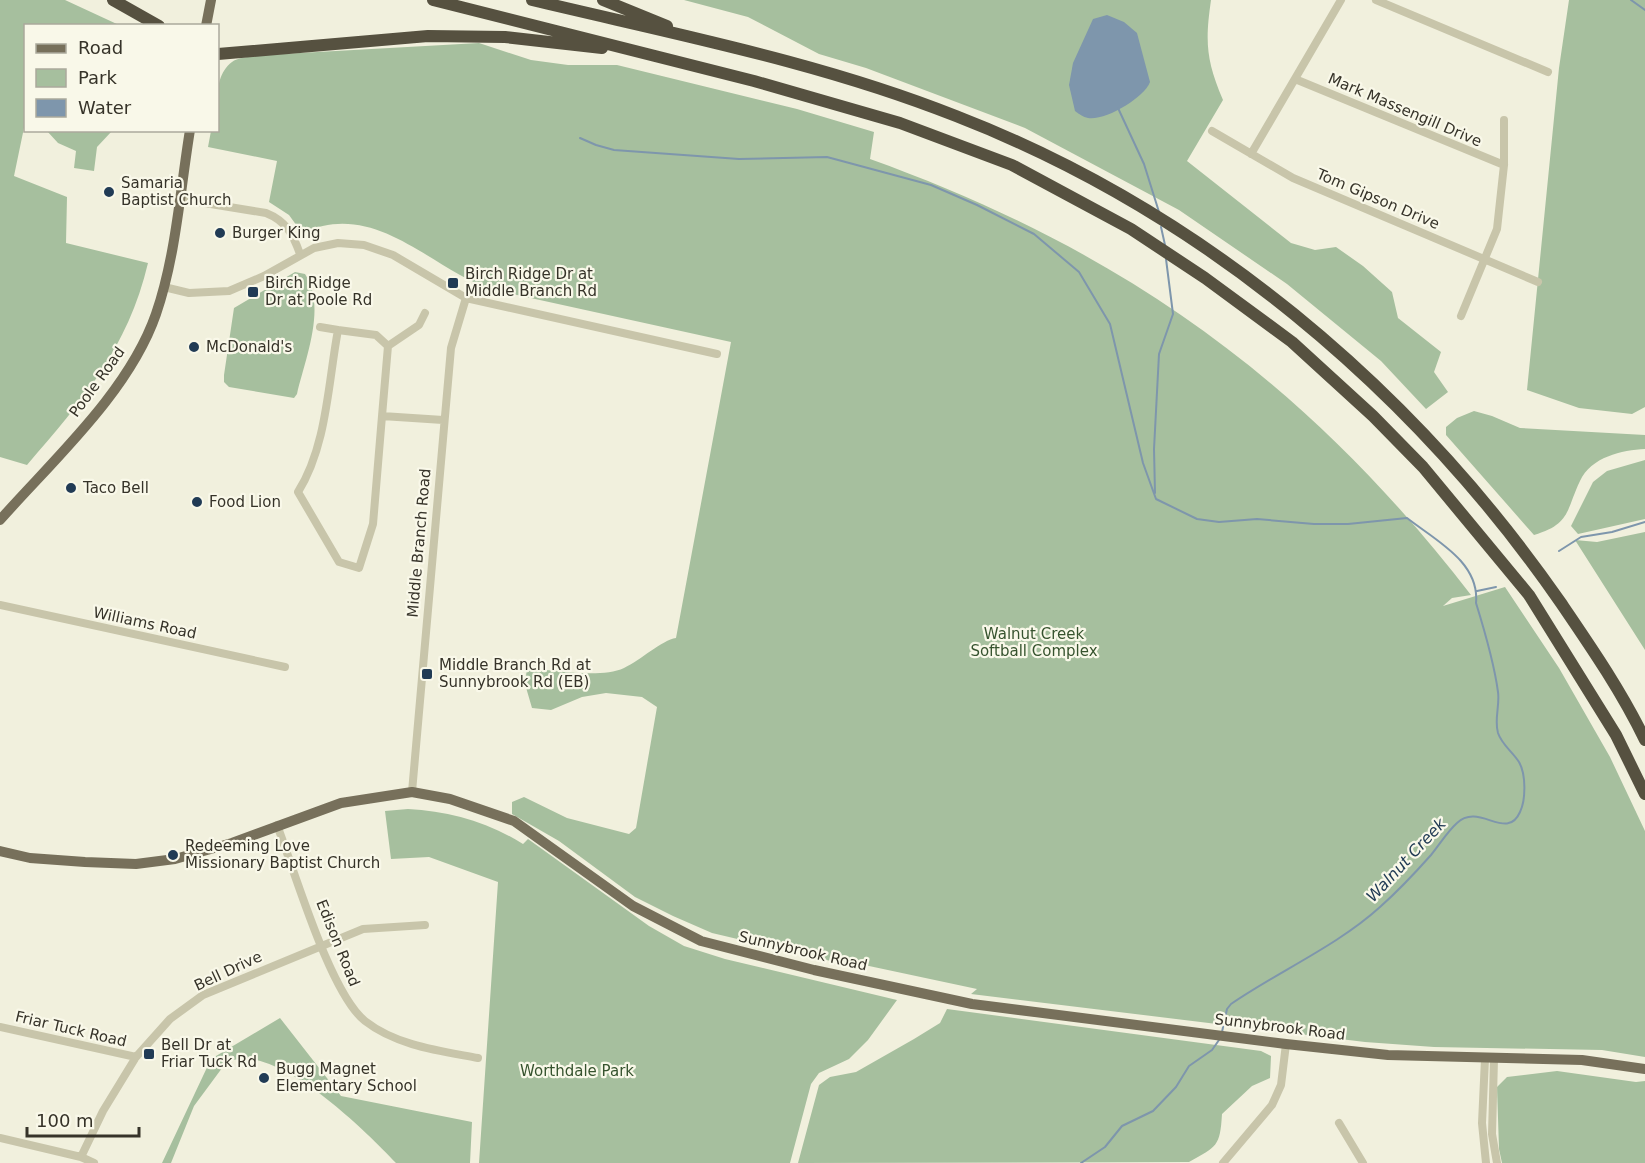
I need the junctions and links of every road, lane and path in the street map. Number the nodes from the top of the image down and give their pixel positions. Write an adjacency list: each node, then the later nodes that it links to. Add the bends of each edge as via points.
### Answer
1 (113, 0): 8 (highway)
2 (211, 0): 9 (main road)
3 (433, 0): 11 (highway)
4 (532, 0): 10 (highway)
5 (603, 0): 10 (highway)
6 (1341, 0): 14 (street)
7 (1376, 0): 13 (street)
8 (155, 24)
9 (206, 24)
10 (704, 41): 37 (highway, via 920,102 1028,148 1141,208 1285,306 1339,351 1438,448 1492,512 1569,615)
11 (647, 53): 12 (highway, via 477,36 360,40); 39 (highway, via 900,123 1012,165 1131,229 1292,342 1424,467 1529,595 1616,735)
12 (219, 54)
13 (1548, 72)
14 (1295, 79): 18 (street); 19 (street, Mark Massengill Drive)
15 (1504, 120): 19 (street)
16 (1212, 131): 18 (street, Tom Gipson Drive)
17 (190, 132): 20 (main road, Poole Road)
18 (1251, 154): 22 (street, Tom Gipson Drive, via 1293,178)
19 (1504, 165): 22 (street, via 1497,229)
20 (180, 199): 21 (street, via 278,218 291,231); 24 (main road, Poole Road)
21 (300, 254): 24 (street, via 229,291 189,294); 25 (street, via 338,243 364,245 393,255)
22 (1485, 259): 23 (street, Tom Gipson Drive); 27 (street)
23 (1538, 282)
24 (164, 287): 34 (main road, Poole Road, via 156,316 127,370 65,449)
25 (466, 298): 31 (street); 33 (street, Middle Branch Road, via 451,348)
26 (424, 314): 30 (street, via 419,325)
27 (1461, 316)
28 (320, 327): 29 (street)
29 (338, 330): 30 (street, via 376,335); 32 (street, via 320,446 298,492 339,562 348,567 359,568 373,524)
30 (388, 346): 32 (street)
31 (717, 354)
32 (382, 416): 33 (street)
33 (443, 420): 38 (street, Middle Branch Road)
34 (0, 520)
35 (0, 605): 36 (street, Williams Road)
36 (285, 667)
37 (1645, 740)
38 (412, 792): 40 (main road, Sunnybrook Road, via 340,803); 45 (main road, Sunnybrook Road, via 450,799 514,821 633,906 701,941 972,1004)
39 (1645, 794)
40 (277, 825): 41 (main road, Sunnybrook Road, via 175,859 136,864 53,861); 43 (street, Edison Road)
41 (0, 851)
42 (425, 925): 43 (street, Bell Drive, via 363,929)
43 (322, 946): 46 (street, Bell Drive, via 203,995 170,1019); 47 (street, Edison Road, via 348,1003 366,1022 418,1046)
44 (0, 1027): 46 (street, Friar Tuck Road)
45 (1286, 1044): 48 (main road, Sunnybrook Road, via 1388,1055); 56 (street, via 1281,1084 1272,1105)
46 (136, 1057): 54 (street, Bell Drive)
47 (478, 1058)
48 (1489, 1059): 49 (main road, Sunnybrook Road, via 1582,1060); 50 (street); 52 (street)
49 (1645, 1069)
50 (1482, 1123): 52 (street); 58 (street)
51 (1339, 1124): 57 (street)
52 (1492, 1124): 59 (street)
53 (0, 1138): 54 (street)
54 (81, 1157): 55 (street)
55 (94, 1163)
56 (1223, 1163)
57 (1364, 1163)
58 (1486, 1163)
59 (1497, 1163)

